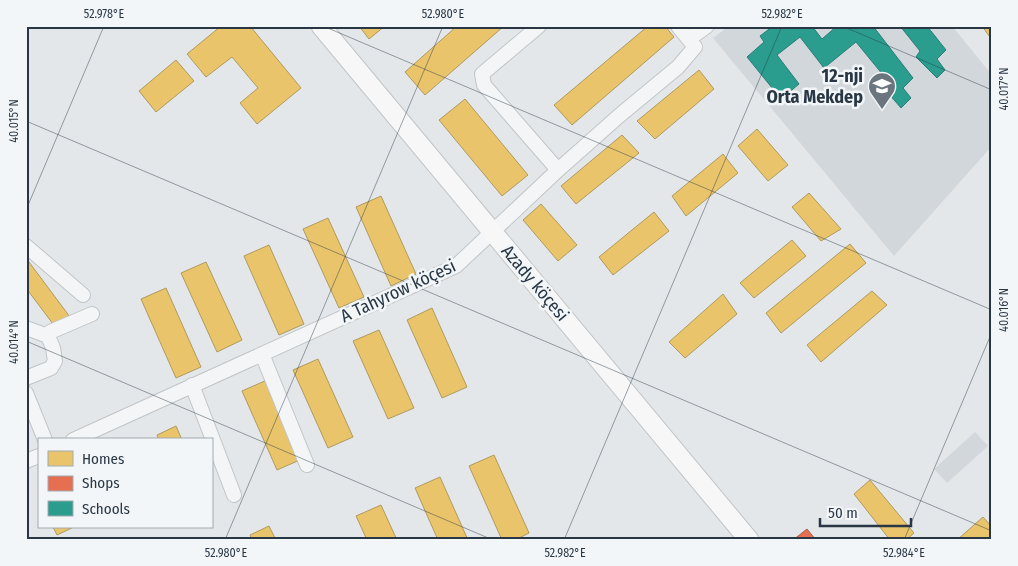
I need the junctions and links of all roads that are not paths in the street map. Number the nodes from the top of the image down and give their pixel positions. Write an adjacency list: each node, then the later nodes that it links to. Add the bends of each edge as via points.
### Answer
1 (321, 26): 7 (main road, Azady köçesi)
2 (539, 26): 6 (street, via 482,74 484,85)
3 (678, 26): 5 (street)
4 (707, 26): 5 (street, A Tahyrow köçesi)
5 (692, 43): 6 (street, A Tahyrow köçesi, via 678,67)
6 (558, 170): 7 (street, A Tahyrow köçesi)
7 (493, 233): 13 (street, A Tahyrow köçesi, via 456,266); 23 (main road, Azady köçesi)
8 (26, 246): 9 (street)
9 (83, 295)
10 (92, 314): 12 (street, via 50,332)
11 (26, 328): 12 (street)
12 (48, 336): 14 (street, via 55,362 51,368)
13 (262, 354): 15 (street, A Tahyrow köçesi); 21 (street)
14 (26, 378)
15 (192, 385): 18 (street, A Tahyrow köçesi); 22 (street)
16 (26, 393): 17 (street)
17 (44, 438)
18 (77, 438)
19 (38, 456): 20 (street)
20 (26, 461)
21 (307, 465)
22 (234, 494)
23 (749, 540)

